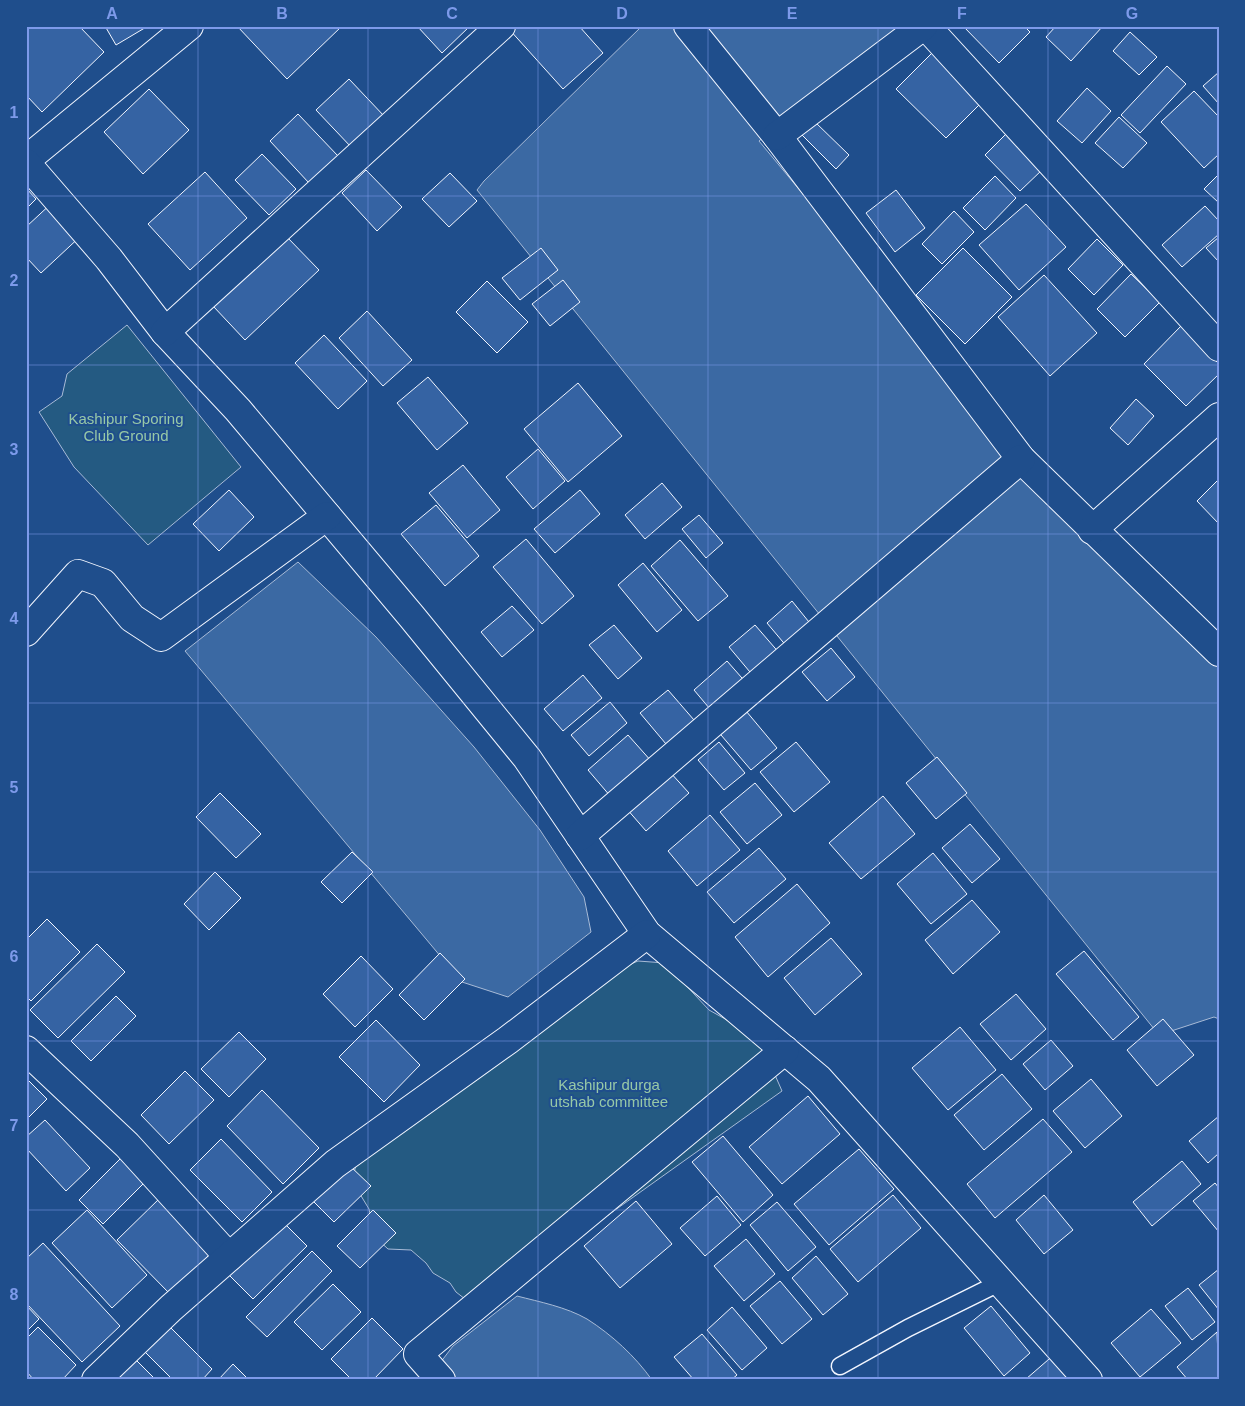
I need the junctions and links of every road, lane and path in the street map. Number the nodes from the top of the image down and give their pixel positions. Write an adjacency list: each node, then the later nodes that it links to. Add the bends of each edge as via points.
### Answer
1 (188, 26): 6 (street)
2 (501, 26): 7 (street)
3 (688, 26): 5 (street)
4 (925, 26): 5 (street); 8 (street)
5 (777, 136): 10 (street)
6 (26, 162): 7 (street, via 109,259)
7 (165, 332): 11 (street, via 238,410)
8 (1219, 347)
9 (1219, 417): 12 (street)
10 (1021, 459): 12 (street); 15 (street)
11 (327, 516): 13 (street, via 161,637 132,618 103,583 78,574); 15 (street, via 527,758)
12 (1092, 530): 14 (street)
13 (26, 632)
14 (1219, 652)
15 (580, 836): 16 (street)
16 (647, 934): 18 (street); 19 (street, via 508,1040 336,1164)
17 (26, 1050): 19 (street, via 127,1146)
18 (785, 1050): 20 (street, via 820,1079); 23 (street, via 418,1354)
19 (229, 1257): 22 (street)
20 (999, 1282): 21 (lane); 24 (street)
21 (840, 1366)
22 (96, 1380)
23 (441, 1380)
24 (1088, 1380)

